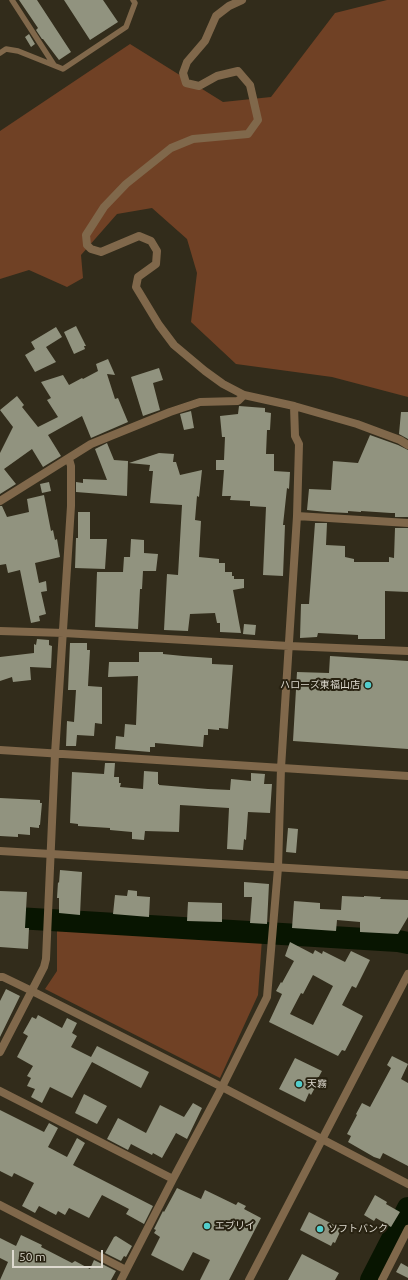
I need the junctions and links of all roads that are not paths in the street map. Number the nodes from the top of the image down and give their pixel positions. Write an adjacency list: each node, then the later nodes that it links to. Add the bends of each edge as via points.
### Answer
1 (12, 0): 5 (lane)
2 (133, 0): 5 (lane, via 135,3 126,27 63,69)
3 (242, 0): 6 (street, via 216,16 205,41 187,62 183,73 186,83 199,86 218,76 238,71 250,86 258,120 255,125 248,134 193,139 171,148 104,207 86,235 87,245 91,250 101,252 139,236 152,241 157,251 156,264 138,276 136,286 159,325 174,345 205,371)
4 (0, 52): 5 (lane, via 6,49 18,51)
5 (55, 66)
6 (244, 395): 7 (street); 9 (street, via 238,401 200,402 170,412 91,444)
7 (294, 406): 8 (street, via 357,424); 11 (street, via 295,436 299,444)
8 (408, 445)
9 (68, 459): 10 (street); 14 (street, via 71,466 71,506)
10 (0, 501)
11 (297, 516): 12 (street); 15 (street)
12 (408, 523)
13 (0, 631): 14 (street)
14 (64, 633): 15 (street); 18 (street)
15 (289, 646): 16 (street); 19 (street)
16 (408, 651)
17 (0, 750): 18 (street)
18 (55, 754): 19 (street); 22 (street)
19 (281, 768): 20 (street); 23 (street)
20 (408, 776)
21 (0, 851): 22 (street)
22 (50, 855): 23 (street); 27 (street, via 46,959)
23 (278, 868): 24 (street); 29 (street, via 267,997)
24 (408, 875)
25 (408, 974): 31 (street)
26 (0, 976): 27 (street)
27 (32, 991): 28 (street); 29 (street)
28 (0, 1052)
29 (222, 1087): 31 (street); 32 (street)
30 (0, 1091): 32 (street)
31 (322, 1140): 33 (street); 38 (street)
32 (172, 1179): 36 (street)
33 (408, 1184)
34 (0, 1205): 36 (street)
35 (408, 1229): 39 (street)
36 (126, 1270): 37 (street)
37 (121, 1280)
38 (249, 1280)
39 (382, 1280)

